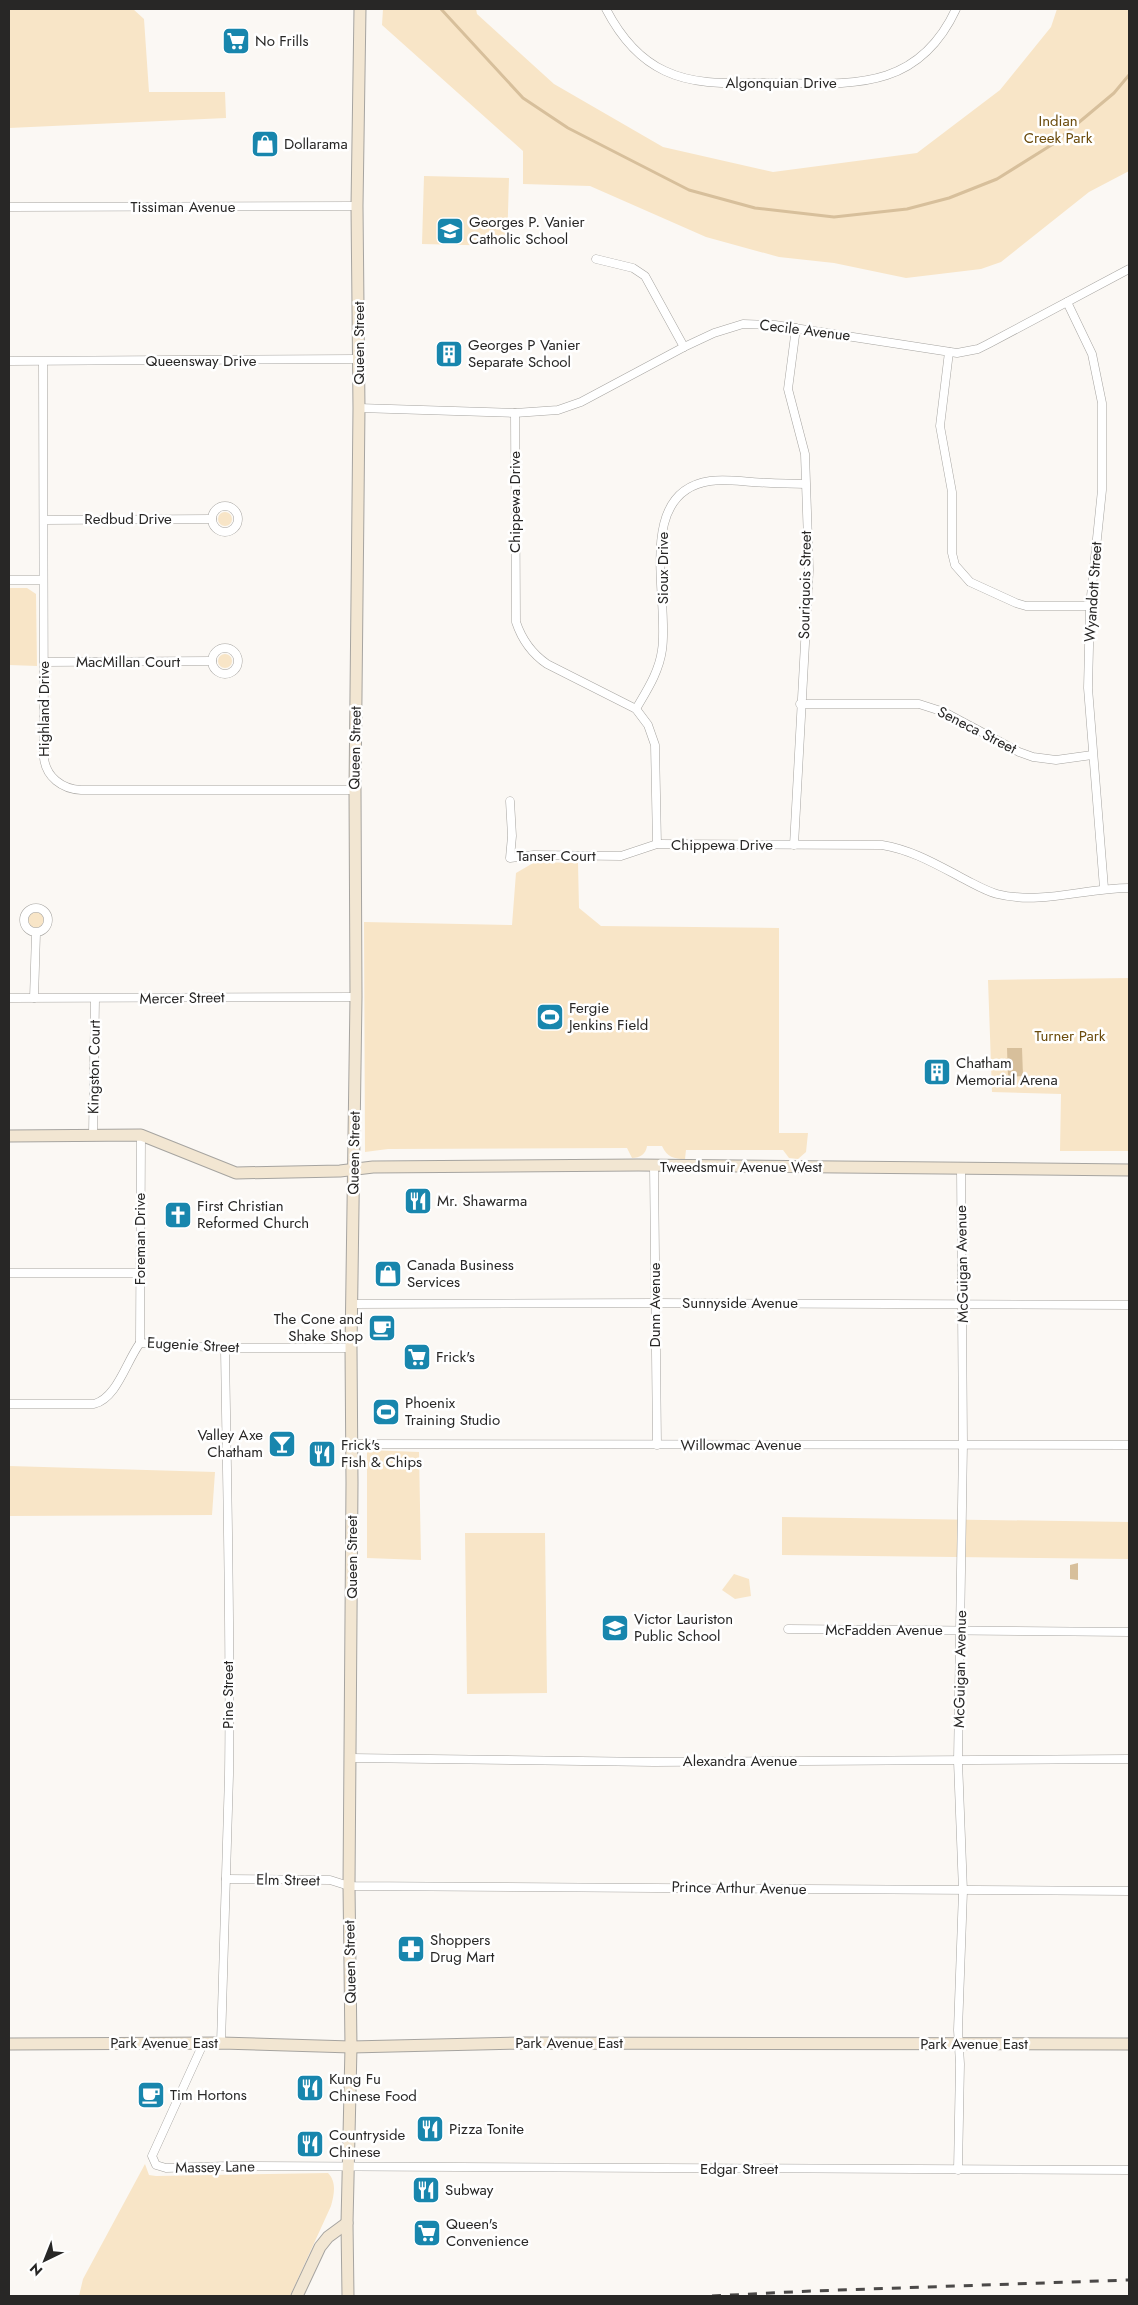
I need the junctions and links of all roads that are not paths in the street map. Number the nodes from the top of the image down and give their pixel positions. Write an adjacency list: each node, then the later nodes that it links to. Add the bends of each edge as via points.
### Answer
1 (360, 9): 4 (main road, Queen Street)
2 (606, 9): 3 (street, Algonquian Drive, via 627,41 663,70 676,76 708,83 853,83 881,78 912,62 943,32)
3 (956, 9)
4 (357, 206): 5 (street, Tissiman Avenue); 12 (main road, Queen Street)
5 (9, 207)
6 (596, 259): 10 (street, via 633,268 645,276)
7 (1129, 269): 8 (street, Cecile Avenue)
8 (1067, 302): 11 (street, Cecile Avenue, via 978,349); 22 (street, Wyandott Street, via 1092,354 1102,403 1102,490)
9 (796, 328): 10 (street, Cecile Avenue, via 742,324); 11 (street, Cecile Avenue); 17 (street, Souriquois Street, via 788,389 804,454)
10 (684, 346): 16 (street, Cecile Avenue, via 581,402 558,410)
11 (949, 352): 22 (street, via 940,426 952,492 952,553 955,565 970,582 1016,603 1026,606)
12 (358, 359): 14 (street, Queensway Drive); 15 (main road, Queen Street)
13 (9, 361): 14 (street, Queensway Drive)
14 (43, 362): 19 (street, Highland Drive)
15 (359, 408): 16 (street, Cecile Avenue); 28 (main road, Queen Street)
16 (516, 413): 26 (street, Chippewa Drive, via 515,613 519,632 529,648 546,664)
17 (805, 484): 25 (street, Souriquois Street, via 809,570); 26 (street, Sioux Drive, via 710,481 689,488 676,500 662,525 660,542 662,651 658,669)
18 (212, 519): 19 (street, Redbud Drive)
19 (44, 520): 21 (street, Highland Drive)
20 (9, 580): 21 (street)
21 (43, 580): 24 (street, Highland Drive)
22 (1090, 606): 27 (street, Wyandott Street, via 1088,688)
23 (212, 661): 24 (street, MacMillan Court)
24 (44, 662): 28 (street, Highland Drive, via 44,763 53,778 70,788)
25 (800, 704): 27 (street, Seneca Street, via 919,704 944,712 1019,752 1056,760); 31 (street, Souriquois Street)
26 (636, 709): 30 (street, Chippewa Drive, via 648,725 655,745)
27 (1092, 755): 32 (street, Wyandott Street)
28 (355, 790): 35 (main road, Queen Street)
29 (510, 801): 30 (street, Tanser Court, via 510,858 534,855 621,856)
30 (657, 844): 31 (street, Chippewa Drive)
31 (794, 845): 32 (street, Chippewa Drive, via 896,847 987,891 1015,897 1053,896)
32 (1104, 888): 33 (street, Chippewa Drive)
33 (1129, 888)
34 (36, 933): 37 (street)
35 (356, 997): 38 (street, Mercer Street); 44 (main road, Queen Street)
36 (9, 998): 37 (street, Mercer Street)
37 (34, 998): 38 (street, Mercer Street)
38 (95, 999): 39 (street, Kingston Court)
39 (93, 1135): 40 (main road); 41 (main road)
40 (140, 1135): 44 (main road, Tweedsmuir Avenue West, via 236,1173); 47 (street, Foreman Drive)
41 (9, 1136)
42 (654, 1166): 43 (main road, Tweedsmuir Avenue West); 44 (main road, Tweedsmuir Avenue West, via 373,1166); 48 (street, Dunn Avenue)
43 (961, 1168): 45 (main road, Tweedsmuir Avenue West); 50 (street, McGuigan Avenue)
44 (354, 1169): 49 (main road, Queen Street)
45 (1129, 1170)
46 (9, 1273): 47 (street)
47 (139, 1273): 52 (street, Foreman Drive)
48 (655, 1303): 49 (street, Sunnyside Avenue); 50 (street, Sunnyside Avenue); 58 (street, Dunn Avenue)
49 (352, 1304): 54 (main road, Queen Street)
50 (963, 1305): 51 (street, Sunnyside Avenue); 57 (street, McGuigan Avenue)
51 (1129, 1305)
52 (140, 1343): 53 (street, Eugenie Street); 55 (street, Eugenie Street, via 112,1390 100,1403)
53 (225, 1348): 54 (street, Eugenie Street); 66 (street, Pine Street, via 229,1553)
54 (351, 1348): 56 (main road, Queen Street)
55 (9, 1404)
56 (352, 1444): 58 (street, Willowmac Avenue); 63 (main road, Queen Street)
57 (963, 1444): 58 (street, Willowmac Avenue); 59 (street, Willowmac Avenue); 61 (street, McGuigan Avenue)
58 (657, 1445)
59 (1129, 1445)
60 (788, 1628): 61 (street, McFadden Avenue)
61 (961, 1629): 62 (street, McFadden Avenue); 65 (street, McGuigan Avenue)
62 (1129, 1632)
63 (351, 1758): 65 (street, Alexandra Avenue, via 654,1762); 67 (main road, Queen Street)
64 (1129, 1759): 65 (street, Alexandra Avenue)
65 (958, 1761): 68 (street, McGuigan Avenue)
66 (226, 1880): 67 (street, Elm Street, via 330,1880); 70 (street, Pine Street)
67 (349, 1886): 68 (street, Prince Arthur Avenue); 75 (main road, Queen Street)
68 (963, 1891): 69 (street, Prince Arthur Avenue); 73 (street, McGuigan Avenue)
69 (1129, 1891)
70 (221, 2043): 72 (main road, Park Avenue East); 75 (main road, Park Avenue East)
71 (9, 2044): 72 (main road, Park Avenue East)
72 (203, 2044): 76 (street, Massey Lane, via 152,2156 156,2165 166,2168)
73 (959, 2044): 74 (main road, Park Avenue East); 75 (main road, Park Avenue East, via 521,2043); 77 (street, McGuigan Avenue)
74 (1129, 2044)
75 (351, 2047): 76 (main road, Queen Street)
76 (349, 2168): 77 (street, Edgar Street); 79 (main road, Queen Street)
77 (958, 2170): 78 (street, Edgar Street)
78 (1129, 2170)
79 (346, 2223): 80 (main road, via 320,2247); 81 (main road, Queen Street)
80 (297, 2296)
81 (348, 2296)

